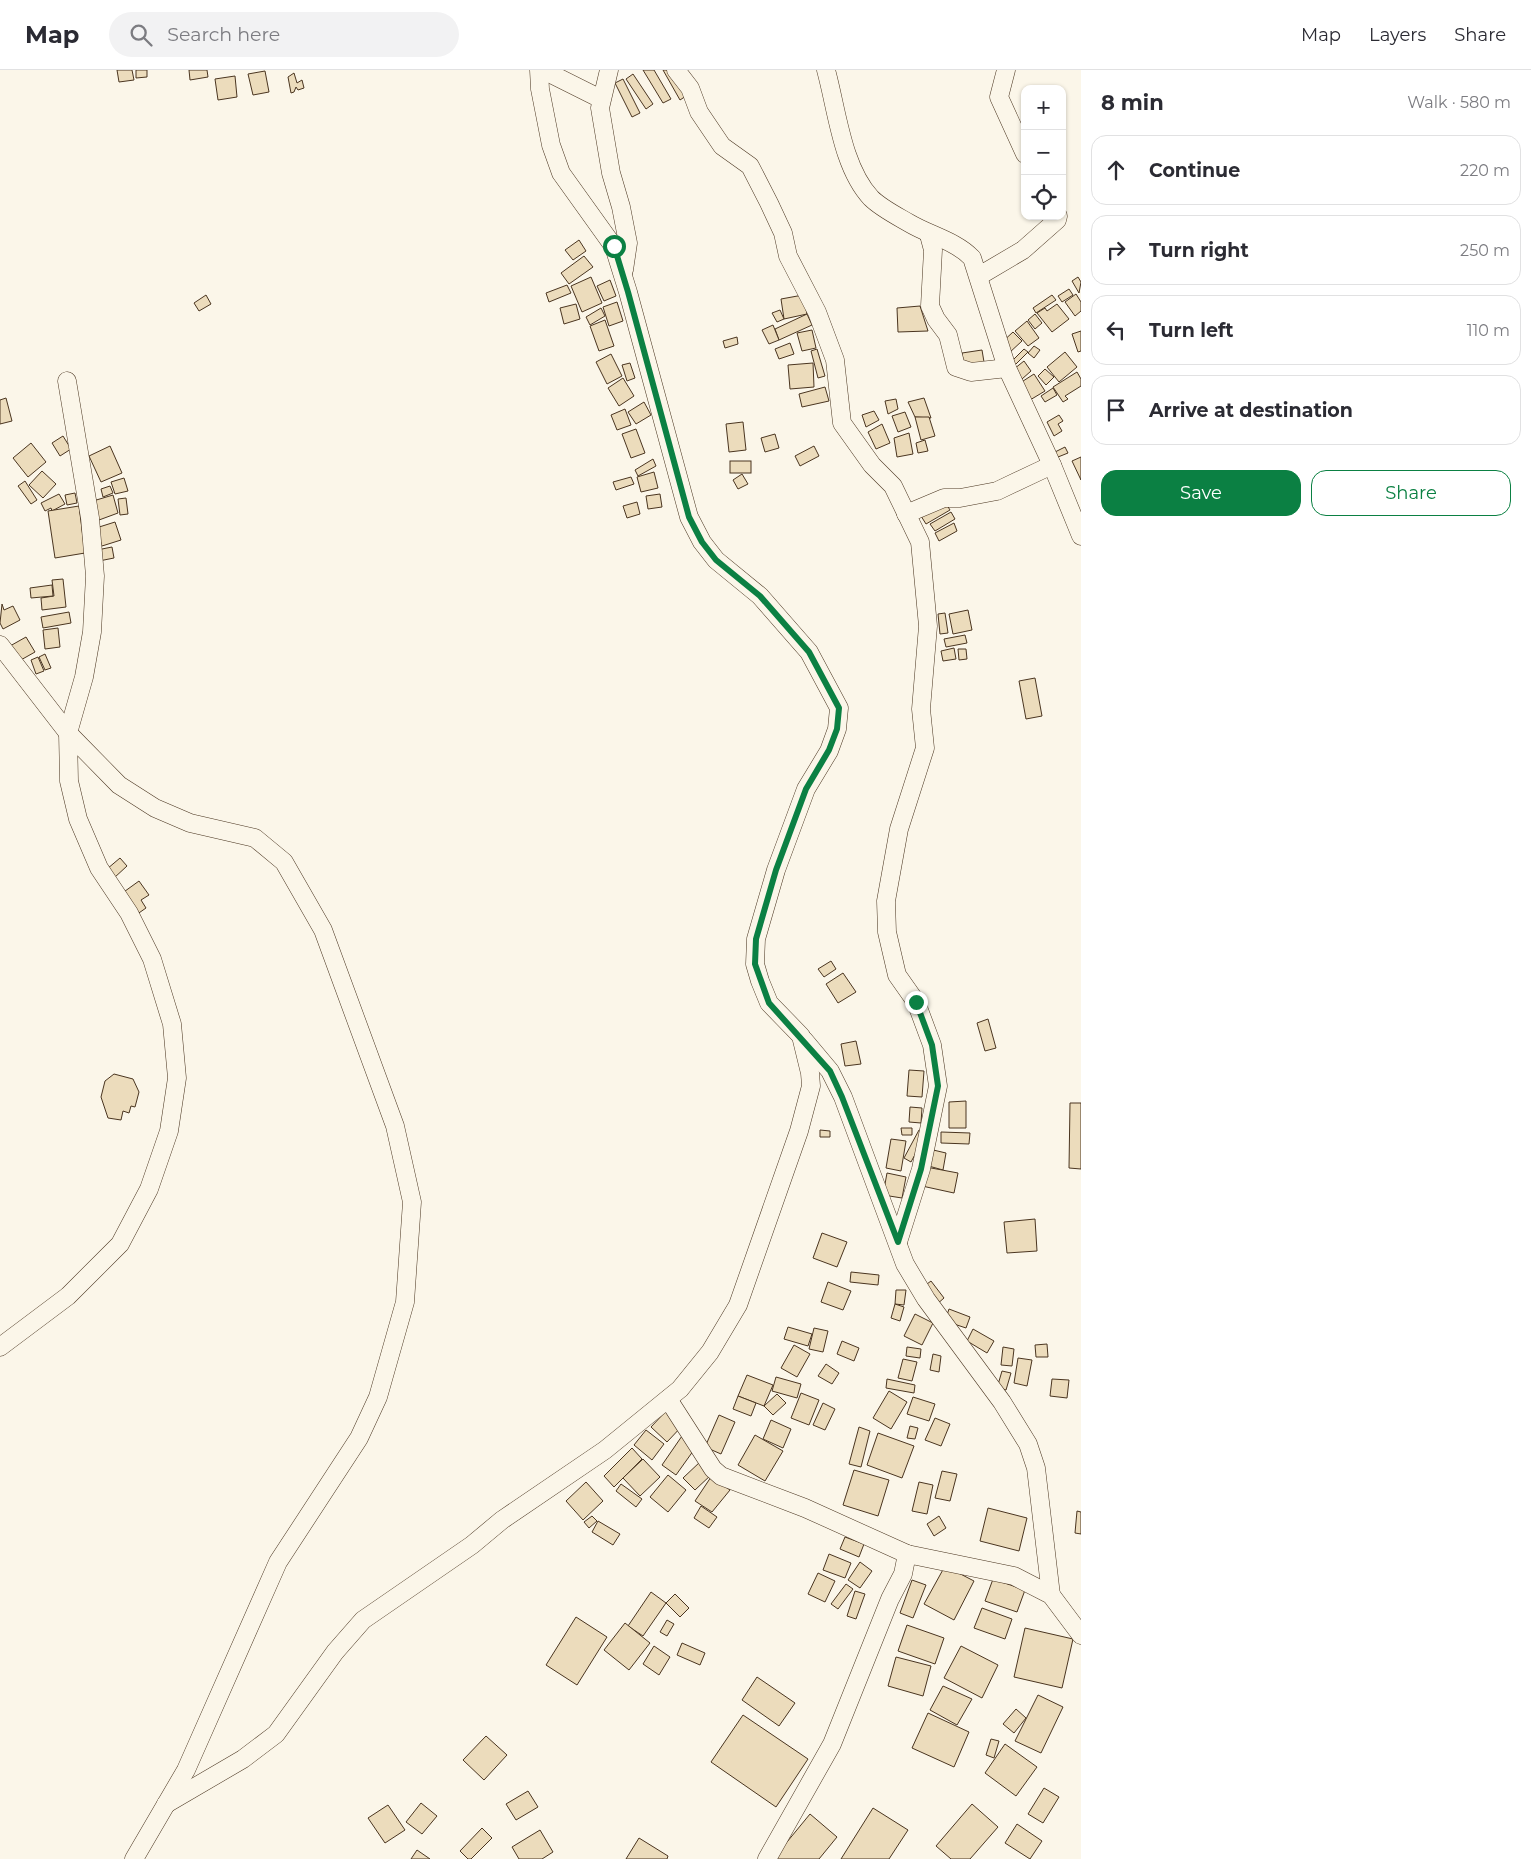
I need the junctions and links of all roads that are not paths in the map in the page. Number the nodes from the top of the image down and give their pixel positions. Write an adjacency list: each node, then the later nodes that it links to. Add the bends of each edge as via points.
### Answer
1 (541, 70): 6 (street); 10 (street, via 540,89 551,145 561,173 614,246)
2 (609, 70): 6 (street)
3 (676, 70): 15 (street, via 690,88 699,112 722,146 750,166 754,173 783,233 788,256 817,312 835,360 842,423 872,465 893,486)
4 (826, 70): 9 (street, via 848,156 860,183 872,199)
5 (1006, 70): 7 (street, via 998,97)
6 (601, 99): 10 (street, via 604,136 628,243)
7 (1021, 146)
8 (1057, 220): 11 (street, via 1023,250)
9 (929, 235): 11 (street, via 963,249 972,258); 12 (street, via 933,250 930,306 948,334 956,367 971,372)
10 (623, 276): 19 (street, via 689,517 716,560 760,596 809,652 839,708 837,729 829,750 806,789 776,870 756,939 755,964 769,1003)
11 (979, 276): 12 (street)
12 (1007, 368): 14 (street)
13 (67, 381): 18 (street, via 90,518 95,576 91,641)
14 (1052, 466): 15 (street, via 997,491 944,498); 16 (street)
15 (906, 514): 20 (street, via 920,542 926,586 928,626 922,709 925,748 900,829 886,901 887,932 897,975 916,1002 932,1045 938,1086 921,1169)
16 (1081, 536)
17 (0, 645): 18 (street)
18 (68, 733): 21 (street, via 69,781 78,819 99,868 129,913 152,959 172,1024 177,1078 169,1131 148,1189 120,1244 68,1296); 26 (street, via 119,785 154,808 190,823 255,838 284,862 326,939 395,1126 412,1202 404,1302 378,1398 359,1438 278,1562 223,1690)
19 (801, 1036): 20 (street, via 830,1071); 22 (street, via 811,1086 799,1132 759,1249 738,1305 710,1352)
20 (898, 1242): 24 (street, via 905,1264 926,1298 1002,1402 1028,1444 1036,1468)
21 (0, 1348)
22 (668, 1399): 23 (street, via 713,1469 721,1476 806,1508); 26 (street, via 605,1450 363,1620 334,1652 276,1734 243,1759)
23 (907, 1554): 24 (street, via 1014,1576); 28 (street, via 903,1574 832,1744)
24 (1051, 1595): 25 (street)
25 (1081, 1635)
26 (166, 1804): 27 (street)
27 (134, 1859)
28 (767, 1859)

